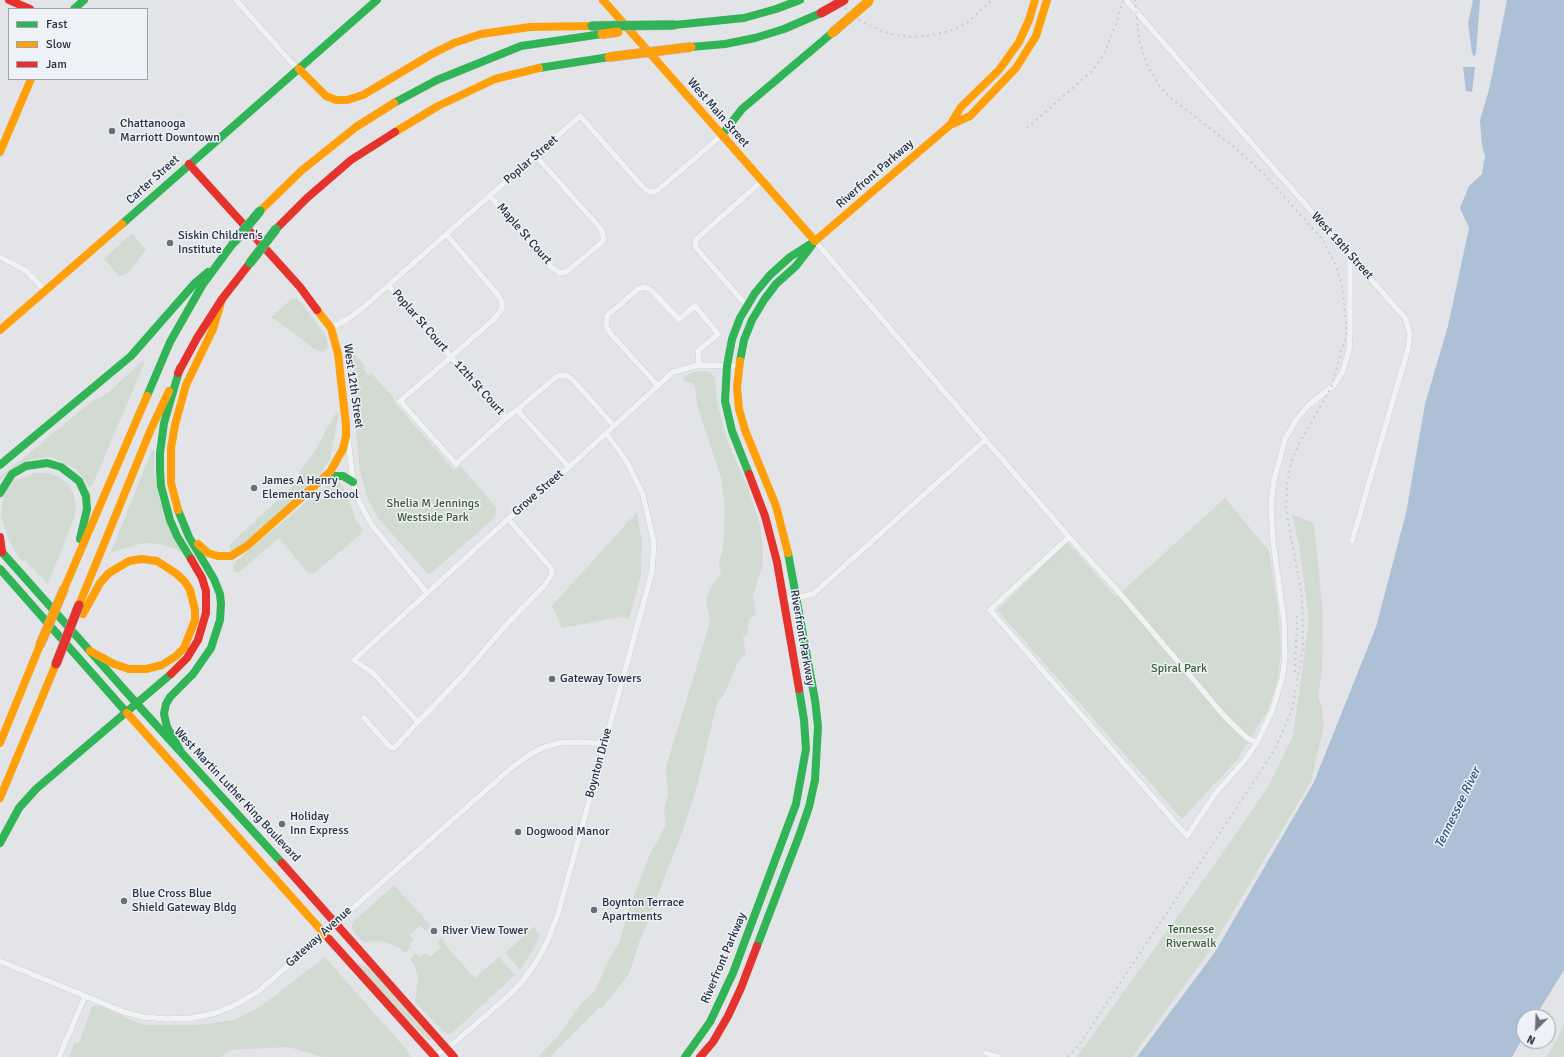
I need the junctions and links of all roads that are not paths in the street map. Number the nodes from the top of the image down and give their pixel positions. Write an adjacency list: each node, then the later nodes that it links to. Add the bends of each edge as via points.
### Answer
1 (9, 0): 12 (main road)
2 (84, 0): 13 (main road)
3 (236, 0): 15 (street)
4 (377, 0): 15 (main road, Carter Street)
5 (603, 0): 18 (main road, West Main Street)
6 (800, 0): 14 (main road, via 744,18)
7 (844, 0): 31 (main road, bridge, via 784,29 755,38 542,67 501,77 472,89 438,106 351,160 276,229)
8 (869, 0): 18 (main road, bridge, via 742,109)
9 (1035, 0): 17 (main road, Riverfront Parkway, via 1025,31 1013,52 961,107)
10 (1047, 0): 17 (main road, Riverfront Parkway, via 1036,36 1016,68 970,116)
11 (1126, 0): 26 (street, West 19th Street)
12 (28, 8)
13 (75, 8)
14 (674, 25): 15 (main road, bridge, via 530,27 481,34 448,46 364,95 347,100 336,100 326,96); 28 (main road, bridge, via 521,46 437,80 356,127 301,171 260,211)
15 (299, 68): 21 (main road, Carter Street)
16 (31, 80): 19 (main road)
17 (950, 125): 25 (main road, Riverfront Parkway)
18 (722, 135): 20 (street, Poplar Street, via 654,192 642,186 580,116); 22 (main road, West Main Street)
19 (0, 152)
20 (536, 156): 23 (street, Poplar Street); 23 (street, Maple St Court, via 601,229 604,239 600,244 566,272 560,273 550,266)
21 (189, 164): 30 (main road, Carter Street); 33 (main road, West 12th Street, via 300,287)
22 (762, 181): 25 (main road, West Main Street); 32 (street, via 700,235 695,244)
23 (490, 196): 24 (street, Poplar Street)
24 (446, 234): 29 (street, Poplar Street); 35 (street, via 502,301 500,313)
25 (815, 241): 32 (main road, Riverfront Parkway, via 790,257 770,275); 38 (main road, Riverfront Parkway, via 764,300 744,340); 46 (street)
26 (1350, 256): 56 (street, West 19th Street, via 1405,318 1410,334 1408,349); 70 (street, via 1349,342 1343,371 1335,384 1308,406 1296,420 1285,439 1274,480 1273,541 1284,621 1285,659 1272,711)
27 (0, 257): 30 (street, via 25,270)
28 (216, 266): 47 (main road, via 194,282 131,356); 59 (main road, via 192,301 162,358)
29 (388, 285): 33 (street, Poplar Street, via 349,318); 35 (street, Poplar St Court)
30 (45, 290): 34 (main road, Carter Street)
31 (222, 299): 39 (main road); 52 (main road, via 213,329 186,385 175,425 170,464)
32 (747, 306): 37 (main road, Riverfront Parkway, via 732,339)
33 (331, 328): 43 (main road, West 12th Street, via 338,354)
34 (0, 330)
35 (451, 357): 42 (street, 12th St Court); 42 (street, 12th St Court, via 400,401 456,464)
36 (699, 365): 37 (street, Grove Street); 40 (street, Grove Street, via 673,372); 40 (street, via 698,351 718,334 695,306 679,320 652,290 644,287 638,289 608,316 606,326)
37 (727, 366): 38 (street, Grove Street); 62 (main road, Riverfront Parkway, via 725,401 732,431 765,516)
38 (739, 366): 61 (main road, Riverfront Parkway, via 739,408 745,430 776,506)
39 (180, 368): 64 (main road, bridge, via 151,429); 65 (main road, via 162,436 161,486 164,503 177,536 202,578 206,592 206,613 198,640 187,658 172,675)
40 (658, 386): 44 (street, Grove Street)
41 (518, 410): 42 (street); 44 (street, via 561,375 572,379); 48 (street)
42 (506, 418)
43 (346, 425): 49 (main road, via 341,455); 50 (street, West 12th Street)
44 (614, 426): 45 (street, Grove Street)
45 (606, 433): 48 (street, Grove Street); 71 (street, Boynton Drive, via 627,462 643,495 654,543 652,571)
46 (986, 440): 55 (street); 61 (street, via 813,594)
47 (0, 465)
48 (568, 467): 53 (street, Grove Street)
49 (320, 482): 50 (main road, via 333,476 343,476); 52 (main road, via 247,546 231,556 213,555 204,550)
50 (353, 482): 60 (street, West 12th Street, via 359,502 371,524)
51 (0, 493): 59 (main road, via 12,474 33,464 54,464 70,473 79,482 86,496 87,509)
52 (177, 509): 72 (main road, via 214,579 221,604 219,626 211,648 193,674 166,704 164,714 167,727)
53 (508, 519): 60 (street, Grove Street); 68 (street, via 552,569 551,576)
54 (0, 537): 57 (main road)
55 (1069, 537): 70 (street, via 1226,718 1247,738); 70 (street, via 990,610 1187,836 1215,794)
56 (1352, 541)
57 (1, 551): 63 (main road, West Martin Luther King Boulevard)
58 (0, 569): 66 (main road)
59 (64, 589): 69 (main road, bridge)
60 (427, 593): 68 (street, Grove Street, via 354,660 373,673)
61 (797, 598): 62 (street); 82 (main road, Riverfront Parkway, via 816,713 815,780 799,836 741,988 713,1042)
62 (784, 601): 79 (main road, Riverfront Parkway, via 804,720 806,749 802,777 785,836 733,973 710,1022)
63 (90, 651): 64 (main road, bridge, via 114,664 130,669 162,665 176,656 184,648 195,620 190,590 185,582 157,561 142,559 129,561 108,573); 65 (main road, West Martin Luther King Boulevard)
64 (56, 664): 73 (main road)
65 (137, 704): 66 (main road); 72 (main road, West Martin Luther King Boulevard)
66 (127, 713): 74 (main road, via 36,789 20,808); 76 (main road)
67 (364, 718): 68 (street, via 390,747 394,748)
68 (418, 722)
69 (0, 742)
70 (1257, 743)
71 (604, 744): 75 (street, Gateway Avenue, via 559,743 529,755 510,768); 80 (street, Boynton Drive, via 558,914 536,964 507,997)
72 (181, 752): 75 (main road, West Martin Luther King Boulevard)
73 (0, 798)
74 (0, 843)
75 (336, 922): 76 (street, Gateway Avenue); 80 (main road, West Martin Luther King Boulevard)
76 (323, 933): 78 (street, Gateway Avenue, via 258,991 216,1013 192,1018 144,1017); 84 (main road)
77 (0, 962): 78 (street, Gateway Avenue)
78 (84, 996): 83 (street)
79 (693, 1047): 82 (street); 86 (main road, Riverfront Parkway)
80 (447, 1049): 84 (street, Boynton Drive); 85 (main road, West Martin Luther King Boulevard)
81 (986, 1052): 87 (street)
82 (701, 1056)
83 (59, 1057)
84 (434, 1057)
85 (454, 1057)
86 (685, 1057)
87 (998, 1057)

